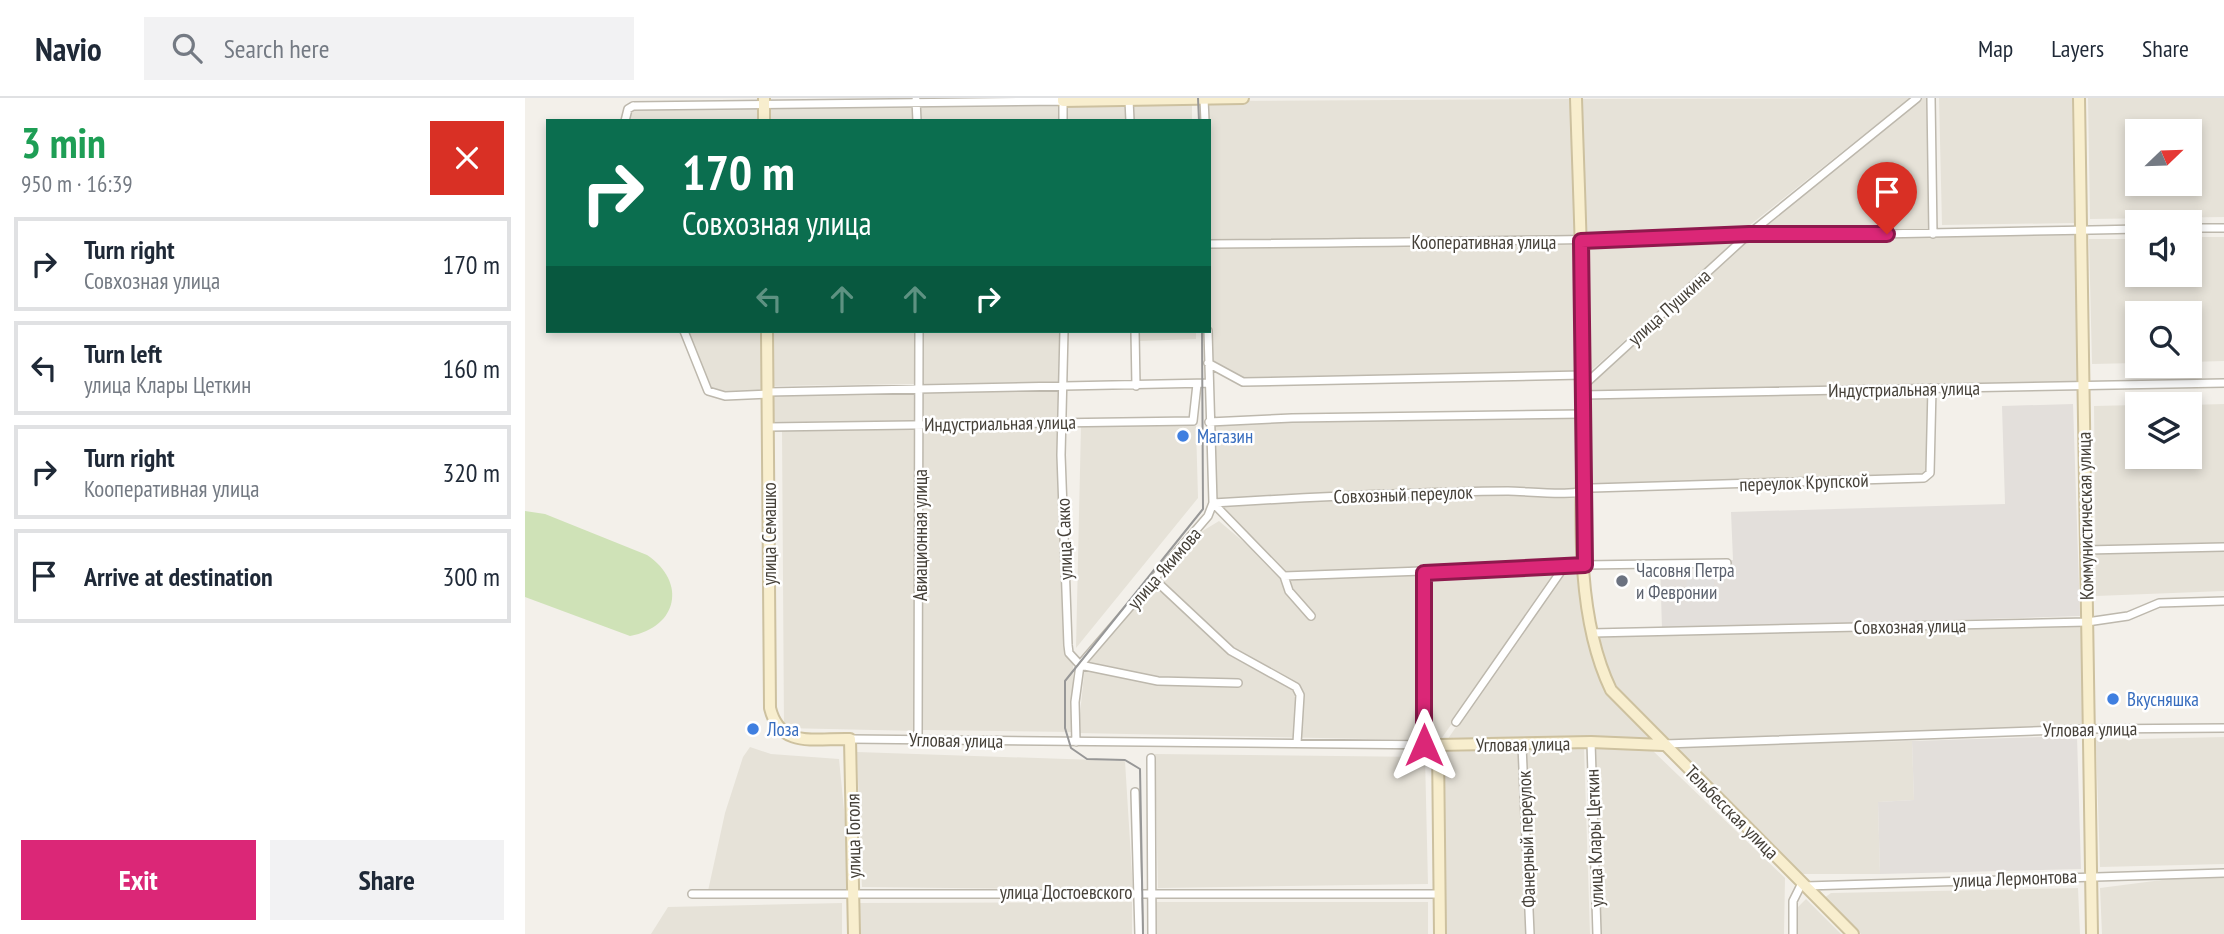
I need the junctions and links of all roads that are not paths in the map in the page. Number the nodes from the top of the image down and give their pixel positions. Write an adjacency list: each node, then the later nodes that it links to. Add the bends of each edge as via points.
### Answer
1 (1243, 98): 7 (street)
2 (1576, 98): 24 (street)
3 (1917, 98): 22 (street, улица Пушкина)
4 (1931, 98): 23 (street)
5 (2079, 98): 21 (street, Коммунистическая улица)
6 (1063, 99): 8 (street); 9 (street); 15 (street)
7 (1204, 99): 9 (street); 17 (street)
8 (916, 100): 10 (street); 14 (street)
9 (1129, 100): 16 (street)
10 (764, 101): 11 (street); 13 (street)
11 (633, 102): 12 (street)
12 (626, 119)
13 (764, 119)
14 (916, 119)
15 (1063, 119)
16 (1130, 119)
17 (1205, 119)
18 (2202, 228): 19 (street)
19 (2224, 228)
20 (2125, 229): 21 (street, Кооперативная улица)
21 (2081, 230): 23 (street, Кооперативная улица); 38 (street, Коммунистическая улица)
22 (1749, 234): 23 (street, Кооперативная улица); 24 (street, Кооперативная улица); 37 (street, улица Пушкина)
23 (1933, 234)
24 (1581, 241): 25 (street, Кооперативная улица); 37 (street)
25 (1211, 244)
26 (685, 333): 42 (street, Индустриальная улица, via 708,391 725,396)
27 (767, 333): 42 (street, улица Семашко)
28 (919, 333): 40 (street, Авиационная улица)
29 (1063, 333): 35 (street, улица Сакко)
30 (1135, 333): 39 (street)
31 (1207, 333): 32 (street)
32 (1208, 363): 33 (street); 37 (street, Индустриальная улица, via 1243,382)
33 (1209, 383): 36 (street, Индустриальная улица); 46 (street)
34 (2224, 383): 38 (street, Индустриальная улица)
35 (1064, 384): 39 (street, Индустриальная улица); 40 (street, Индустриальная улица); 45 (street, улица Сакко)
36 (1197, 384): 39 (street, Индустриальная улица); 45 (street, Индустриальная улица, via 1193,421)
37 (1583, 385): 41 (street, Индустриальная улица); 43 (street)
38 (2083, 385): 41 (street, Индустриальная улица); 51 (street, Коммунистическая улица)
39 (1136, 386)
40 (920, 387): 42 (street, Индустриальная улица); 44 (street, Авиационная улица)
41 (1932, 388): 48 (street, переулок Крупской, via 1930,473 1924,478)
42 (768, 393): 47 (street, улица Семашко)
43 (1583, 414): 46 (street); 48 (street)
44 (920, 422): 45 (street, Индустриальная улица); 47 (street, Индустриальная улица); 69 (street, Авиационная улица)
45 (1062, 422): 62 (street, улица Сакко, via 1068,645)
46 (1209, 422): 49 (street)
47 (769, 427): 67 (street, улица Семашко, via 770,708)
48 (1588, 491): 49 (street, Совхозный переулок, via 1386,492); 53 (street)
49 (1213, 503): 56 (street); 57 (street, улица Якимова, via 1208,516)
50 (2224, 547): 51 (street)
51 (2086, 550): 60 (street, Коммунистическая улица)
52 (1727, 563): 53 (street)
53 (1584, 565): 54 (street); 61 (street)
54 (1564, 567): 55 (street); 64 (street)
55 (1424, 573): 56 (street); 73 (street)
56 (1285, 576): 59 (street, via 1289,591)
57 (1154, 579): 62 (street, улица Якимова); 72 (street, via 1231,651 1296,687 1300,695)
58 (2224, 601): 60 (street, Совхозная улица, via 2159,603 2128,616)
59 (1311, 616)
60 (2087, 622): 61 (street, Совхозная улица); 66 (street, Коммунистическая улица)
61 (1592, 633): 76 (street, Тельбесская улица, via 1611,690)
62 (1080, 665): 63 (street, via 1158,681); 70 (street, улица Сакко)
63 (1238, 683)
64 (1456, 722)
65 (2224, 728): 66 (street, Угловая улица)
66 (2089, 729): 76 (street, Угловая улица); 80 (street, Коммунистическая улица)
67 (781, 733): 68 (street, Угловая улица, via 793,738)
68 (850, 739): 69 (street, Угловая улица); 83 (street, улица Гоголя)
69 (918, 740): 70 (street, Угловая улица)
70 (1076, 742): 72 (street, Угловая улица)
71 (1591, 742): 75 (street, Угловая улица); 76 (street, Угловая улица); 92 (street, улица Клары Цеткин)
72 (1297, 743): 73 (street, Угловая улица)
73 (1424, 745): 74 (street, Угловая улица)
74 (1438, 745): 75 (street, Угловая улица); 86 (street)
75 (1522, 745): 91 (street, Фанерный переулок)
76 (1663, 745): 81 (street, Тельбесская улица)
77 (1151, 758): 85 (street)
78 (1135, 792): 82 (street)
79 (2224, 873): 80 (street, улица Лермонтова)
80 (2091, 876): 81 (street, улица Лермонтова); 95 (street, Коммунистическая улица)
81 (1804, 884): 93 (street, via 1793,901); 94 (street, Тельбесская улица)
82 (1139, 892): 83 (street, улица Достоевского); 85 (street, улица Достоевского); 88 (street)
83 (854, 893): 84 (street, улица Достоевского); 87 (street, улица Гоголя)
84 (692, 894)
85 (1151, 894): 86 (street, улица Достоевского); 89 (street)
86 (1439, 894): 90 (street)
87 (854, 934)
88 (1139, 934)
89 (1152, 934)
90 (1440, 934)
91 (1530, 934)
92 (1597, 934)
93 (1793, 934)
94 (1853, 934)
95 (2092, 934)

